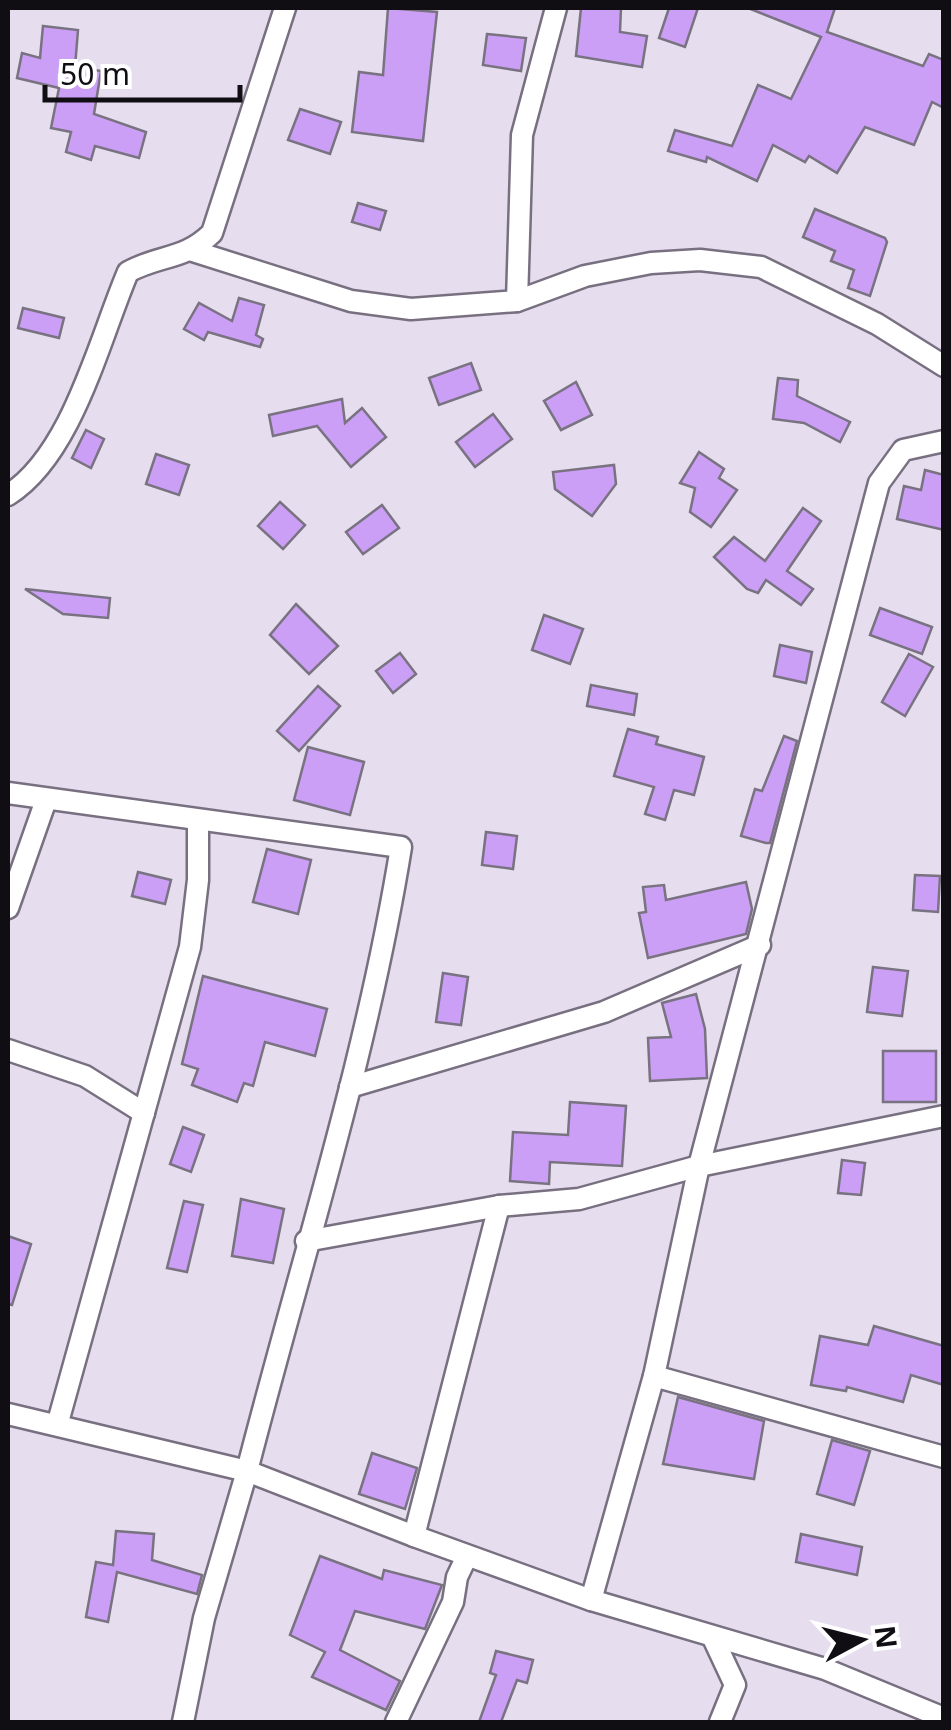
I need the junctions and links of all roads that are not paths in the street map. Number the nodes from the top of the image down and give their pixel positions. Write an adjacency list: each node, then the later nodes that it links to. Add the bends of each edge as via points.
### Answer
1 (285, 8): 3 (street, via 221,216)
2 (556, 8): 4 (street, via 522,135)
3 (193, 251): 4 (street, via 383,308); 7 (street, via 128,272 48,459)
4 (517, 301): 5 (street, via 584,276 651,263 761,267 877,324)
5 (944, 366)
6 (944, 441): 12 (street, via 903,450 880,483)
7 (8, 495)
8 (8, 794): 9 (street)
9 (46, 800): 10 (street); 11 (street)
10 (198, 821): 14 (street, via 401,846); 15 (street, via 190,947)
11 (8, 908)
12 (760, 945): 14 (street, via 604,1012); 17 (street)
13 (8, 1050): 15 (street, via 85,1076)
14 (350, 1087): 19 (street)
15 (144, 1114): 22 (street)
16 (944, 1116): 17 (street)
17 (698, 1166): 18 (street, via 579,1199); 20 (street)
18 (499, 1206): 19 (street); 25 (street)
19 (306, 1242): 24 (street)
20 (654, 1376): 23 (street); 27 (street)
21 (8, 1414): 22 (street)
22 (58, 1422): 24 (street)
23 (944, 1457)
24 (247, 1471): 25 (street); 30 (street, via 204,1618)
25 (414, 1536): 26 (street)
26 (467, 1556): 27 (street); 31 (street, via 453,1602)
27 (591, 1600): 28 (street)
28 (713, 1638): 29 (street, via 825,1669); 32 (street, via 735,1685)
29 (944, 1718)
30 (183, 1722)
31 (396, 1722)
32 (720, 1722)

